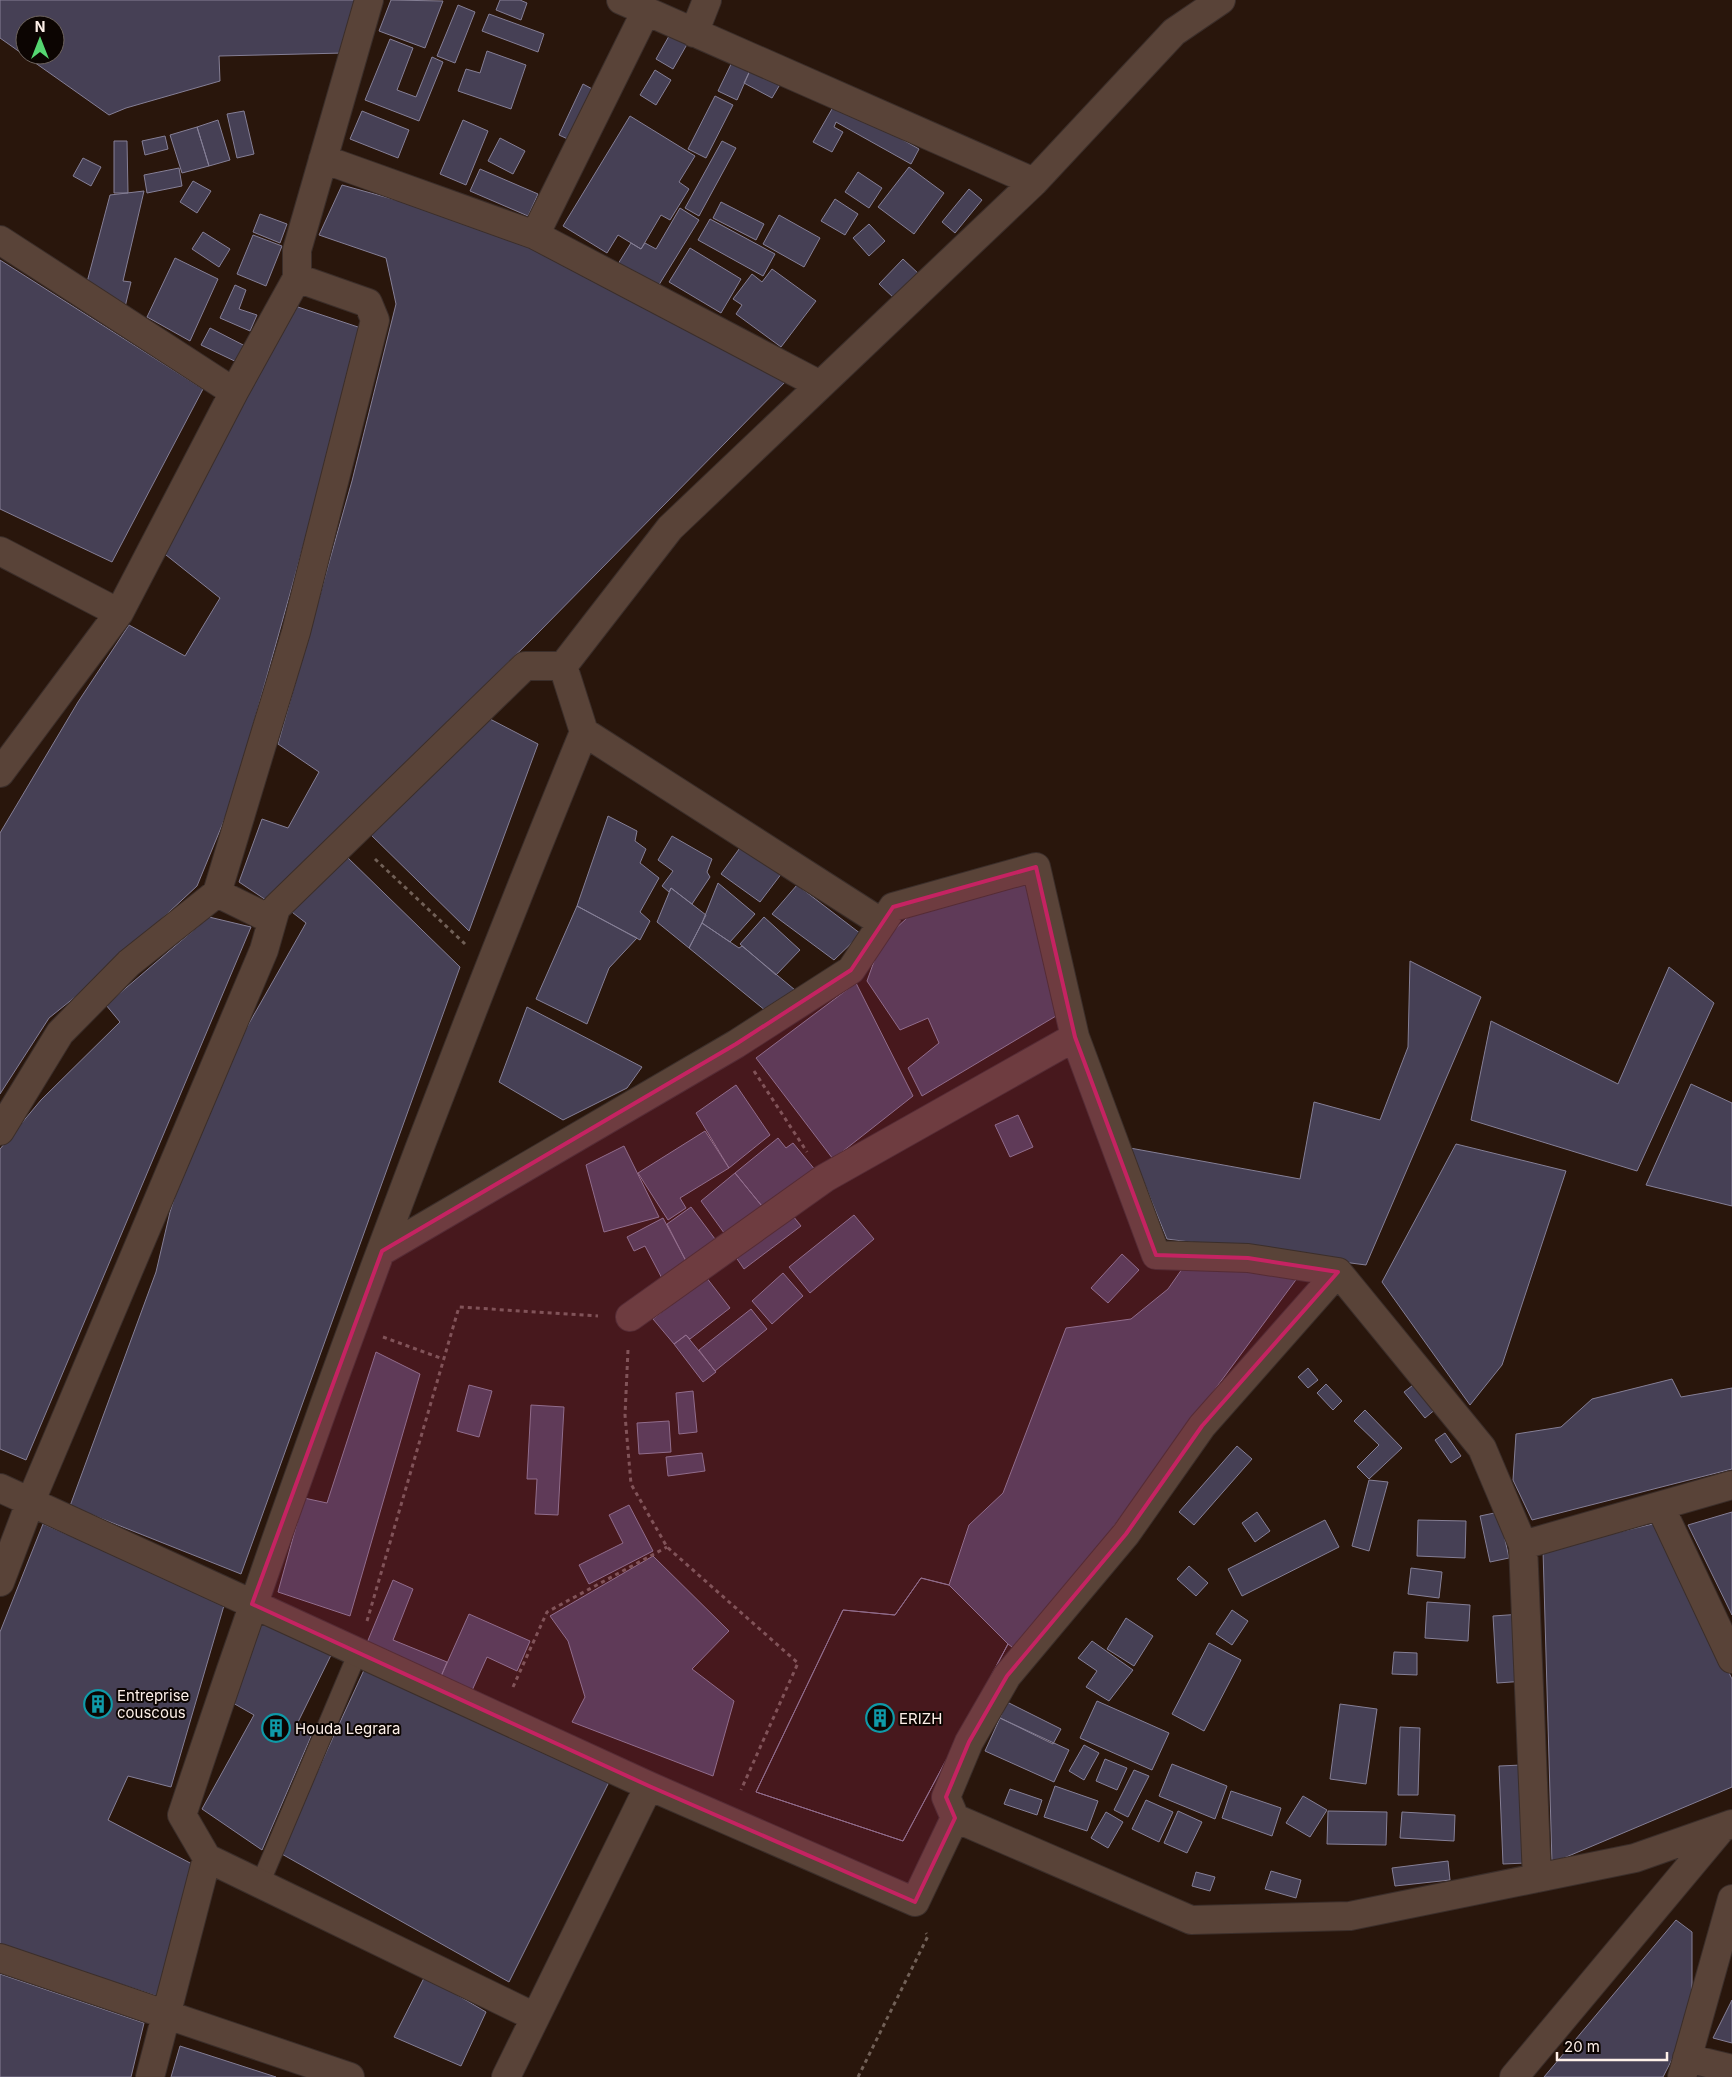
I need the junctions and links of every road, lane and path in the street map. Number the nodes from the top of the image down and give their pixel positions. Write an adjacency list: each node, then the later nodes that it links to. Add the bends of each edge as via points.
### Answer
1 (368, 0): 7 (street)
2 (621, 0): 5 (street)
3 (706, 0): 6 (street)
4 (1222, 0): 8 (street, via 1174,32)
5 (646, 11): 6 (street); 9 (street)
6 (694, 33): 8 (street)
7 (323, 159): 9 (street); 11 (street, via 297,250)
8 (1034, 182): 12 (street)
9 (535, 235): 12 (street)
10 (0, 240): 13 (street)
11 (297, 278): 13 (street); 20 (street, via 368,303 375,320 296,632)
12 (820, 385): 16 (street, via 670,528)
13 (234, 392): 15 (street)
14 (0, 551): 15 (street)
15 (118, 613): 18 (street)
16 (563, 666): 17 (street); 19 (street, via 525,666)
17 (584, 732): 22 (street); 23 (street)
18 (0, 773)
19 (350, 836): 21 (street, via 276,908); 23 (path)
20 (217, 893): 21 (street); 26 (street, via 130,963 60,1033)
21 (272, 920): 35 (street, via 264,950)
22 (882, 923): 24 (street, via 893,907 1036,866); 25 (street, via 851,970)
23 (490, 967): 28 (street, via 428,1123)
24 (1075, 1037): 27 (street); 29 (street, via 1156,1255 1248,1258)
25 (736, 1044): 27 (path); 28 (street)
26 (0, 1131)
27 (825, 1178): 30 (street)
28 (382, 1252): 31 (street)
29 (1338, 1272): 37 (street, via 1482,1448); 45 (street, via 1202,1426 1126,1534 1007,1676 969,1742 946,1797)
30 (630, 1318): 32 (path, via 459,1307); 38 (path, via 625,1415 631,1484)
31 (354, 1327): 32 (path); 40 (street)
32 (443, 1359): 41 (path)
33 (1732, 1485): 36 (street)
34 (0, 1488): 35 (street)
35 (30, 1503): 39 (street); 40 (street)
36 (1660, 1506): 37 (street); 42 (street)
37 (1523, 1545): 49 (street)
38 (667, 1547): 43 (path, via 547,1612); 46 (path, via 798,1663)
39 (0, 1582)
40 (252, 1604): 41 (street); 48 (street, via 182,1815)
41 (358, 1652): 43 (street); 50 (lane)
42 (1732, 1659)
43 (499, 1717): 44 (street)
44 (649, 1786): 46 (street); 55 (street)
45 (955, 1818): 49 (street, via 1192,1920 1350,1916); 52 (street)
46 (727, 1820): 52 (street)
47 (1727, 1826): 49 (street, via 1635,1858); 62 (street)
48 (207, 1858): 50 (street); 54 (street)
49 (1538, 1878)
50 (260, 1884): 55 (street)
51 (1732, 1899): 56 (street)
52 (915, 1902): 61 (path, via 928,1936)
53 (0, 1958): 54 (street)
54 (166, 2014): 58 (street); 59 (street)
55 (535, 2016): 60 (street)
56 (1684, 2068): 57 (street)
57 (1732, 2069)
58 (150, 2077)
59 (350, 2077)
60 (506, 2077)
61 (858, 2077)
62 (1514, 2077)

